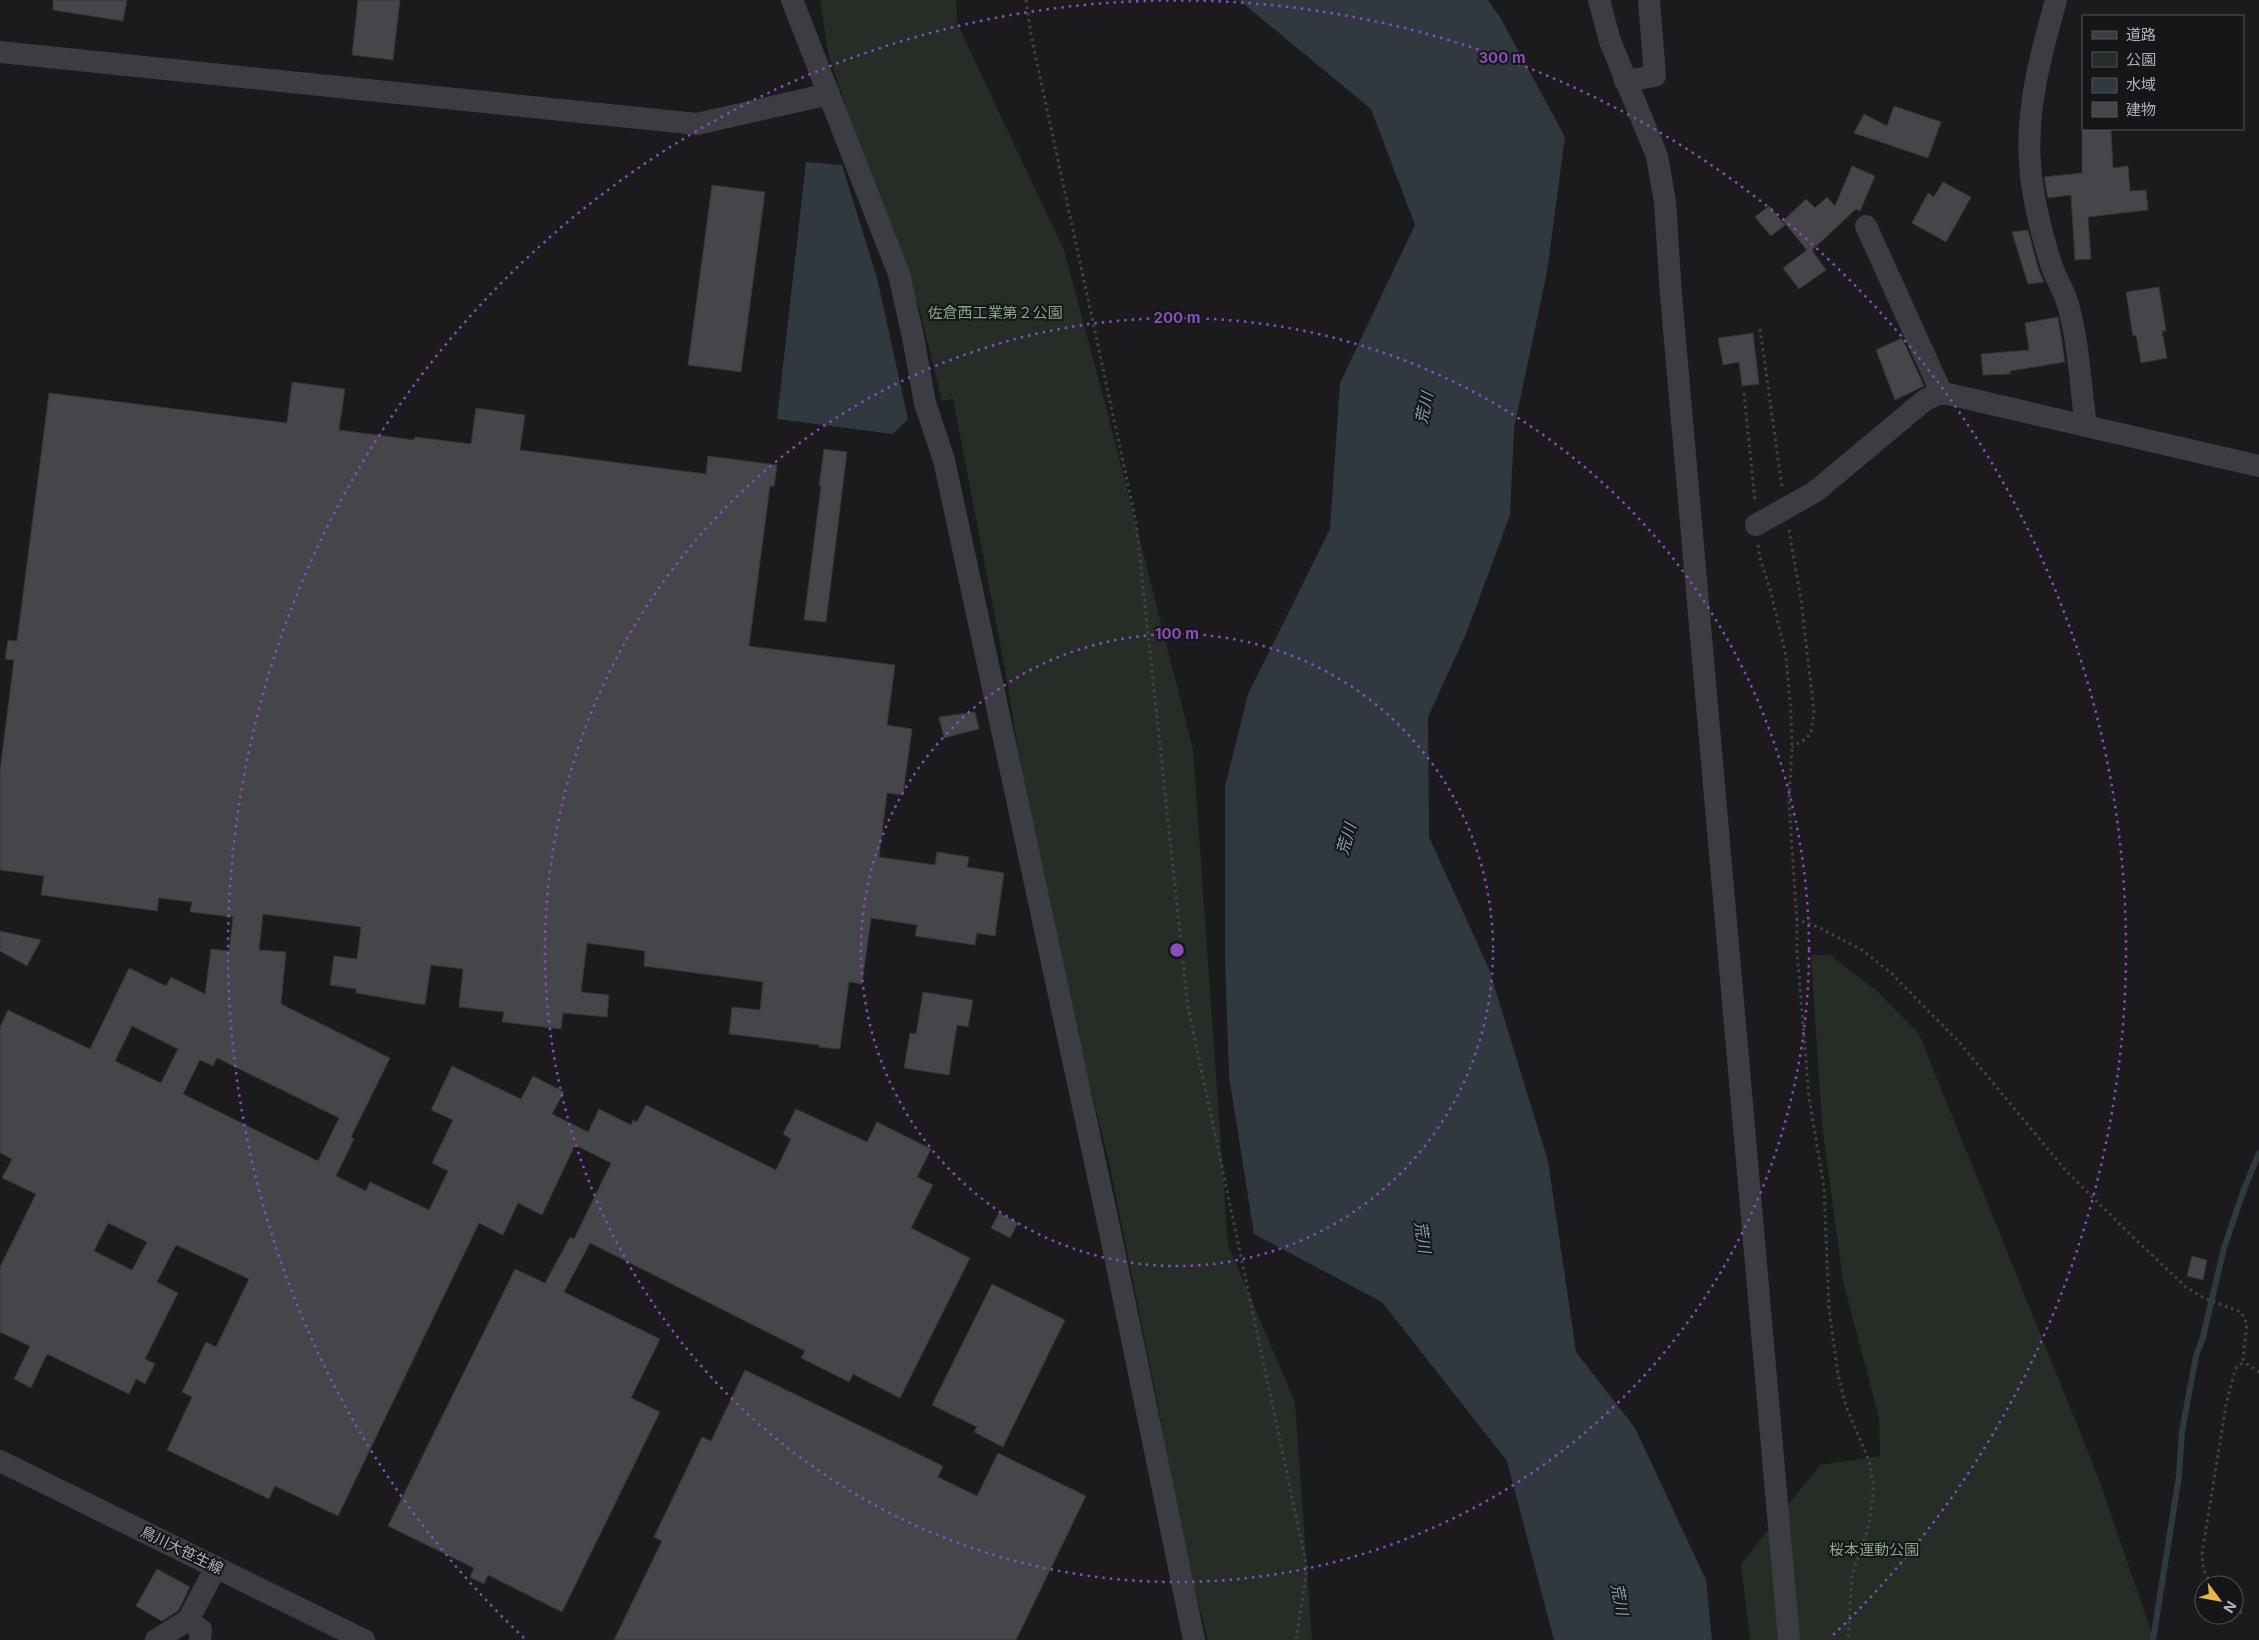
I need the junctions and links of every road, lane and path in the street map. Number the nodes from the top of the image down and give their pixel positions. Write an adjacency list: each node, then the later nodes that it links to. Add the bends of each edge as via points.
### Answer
1 (792, 0): 8 (street)
2 (1026, 0): 30 (path, via 1136,522 1188,1007 1307,1568)
3 (1599, 0): 7 (street)
4 (1649, 0): 7 (street, via 1655,76)
5 (2056, 0): 13 (street, via 2030,105 2030,164 2052,268 2066,298 2072,326)
6 (0, 52): 8 (street, via 697,124)
7 (1625, 80): 25 (street, via 1656,156 1665,202)
8 (829, 94): 29 (street, via 898,274 925,403 944,460 1107,1217)
9 (1866, 226): 12 (street)
10 (1760, 329): 15 (path)
11 (1744, 393): 16 (path)
12 (1942, 394): 13 (street); 15 (street, via 1925,400 1816,491)
13 (2086, 426): 14 (street)
14 (2259, 466)
15 (1785, 509): 16 (street); 17 (path, via 1801,599 1814,712 1811,733)
16 (1756, 525): 17 (path, via 1760,558 1786,656)
17 (1792, 747): 18 (path, via 1789,802)
18 (1796, 919): 19 (path, via 1862,950 1890,972 1959,1042 2066,1172 2186,1287 2204,1298 2241,1312 2247,1324 2242,1352); 31 (path, via 1809,1097 1824,1188 1828,1309 1846,1406 1869,1461 1874,1487 1869,1525 1852,1576)
19 (2245, 1361): 20 (path); 23 (path, via 2237,1367 2226,1405 2202,1554)
20 (2259, 1372)
21 (0, 1461): 22 (street, 鳥川大笹生線)
22 (216, 1567): 24 (street); 28 (street, 鳥川大笹生線)
23 (2206, 1575)
24 (188, 1620): 26 (street); 27 (street, via 201,1630)
25 (1792, 1637)
26 (156, 1640)
27 (200, 1640)
28 (364, 1640)
29 (1194, 1640)
30 (1296, 1640)
31 (1848, 1640)

